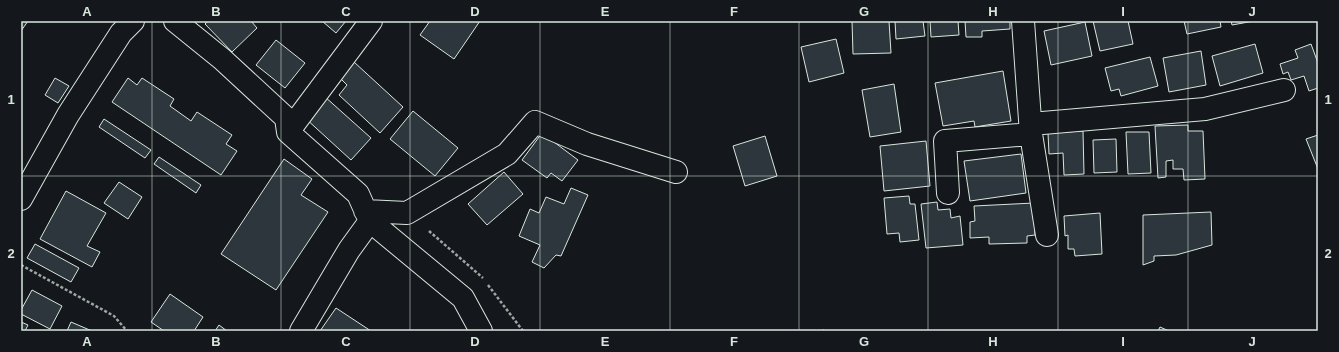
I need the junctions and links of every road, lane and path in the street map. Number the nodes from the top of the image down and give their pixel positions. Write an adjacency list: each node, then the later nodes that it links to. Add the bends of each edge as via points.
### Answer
1 (133, 21): 10 (street, via 121,33 68,115)
2 (174, 21): 7 (street, via 222,59 286,118)
3 (371, 21): 7 (street)
4 (1022, 21): 6 (street)
5 (1284, 90): 6 (street, via 1205,109)
6 (1031, 129): 9 (street, via 945,141); 12 (street)
7 (288, 132): 11 (street, via 358,194)
8 (676, 172): 11 (street, via 587,144 536,122 507,154 407,213)
9 (948, 193)
10 (21, 199)
11 (368, 216): 15 (street); 16 (street, via 463,298)
12 (1046, 235)
13 (21, 265): 14 (path, via 114,316)
14 (127, 331)
15 (301, 331)
16 (481, 331)

